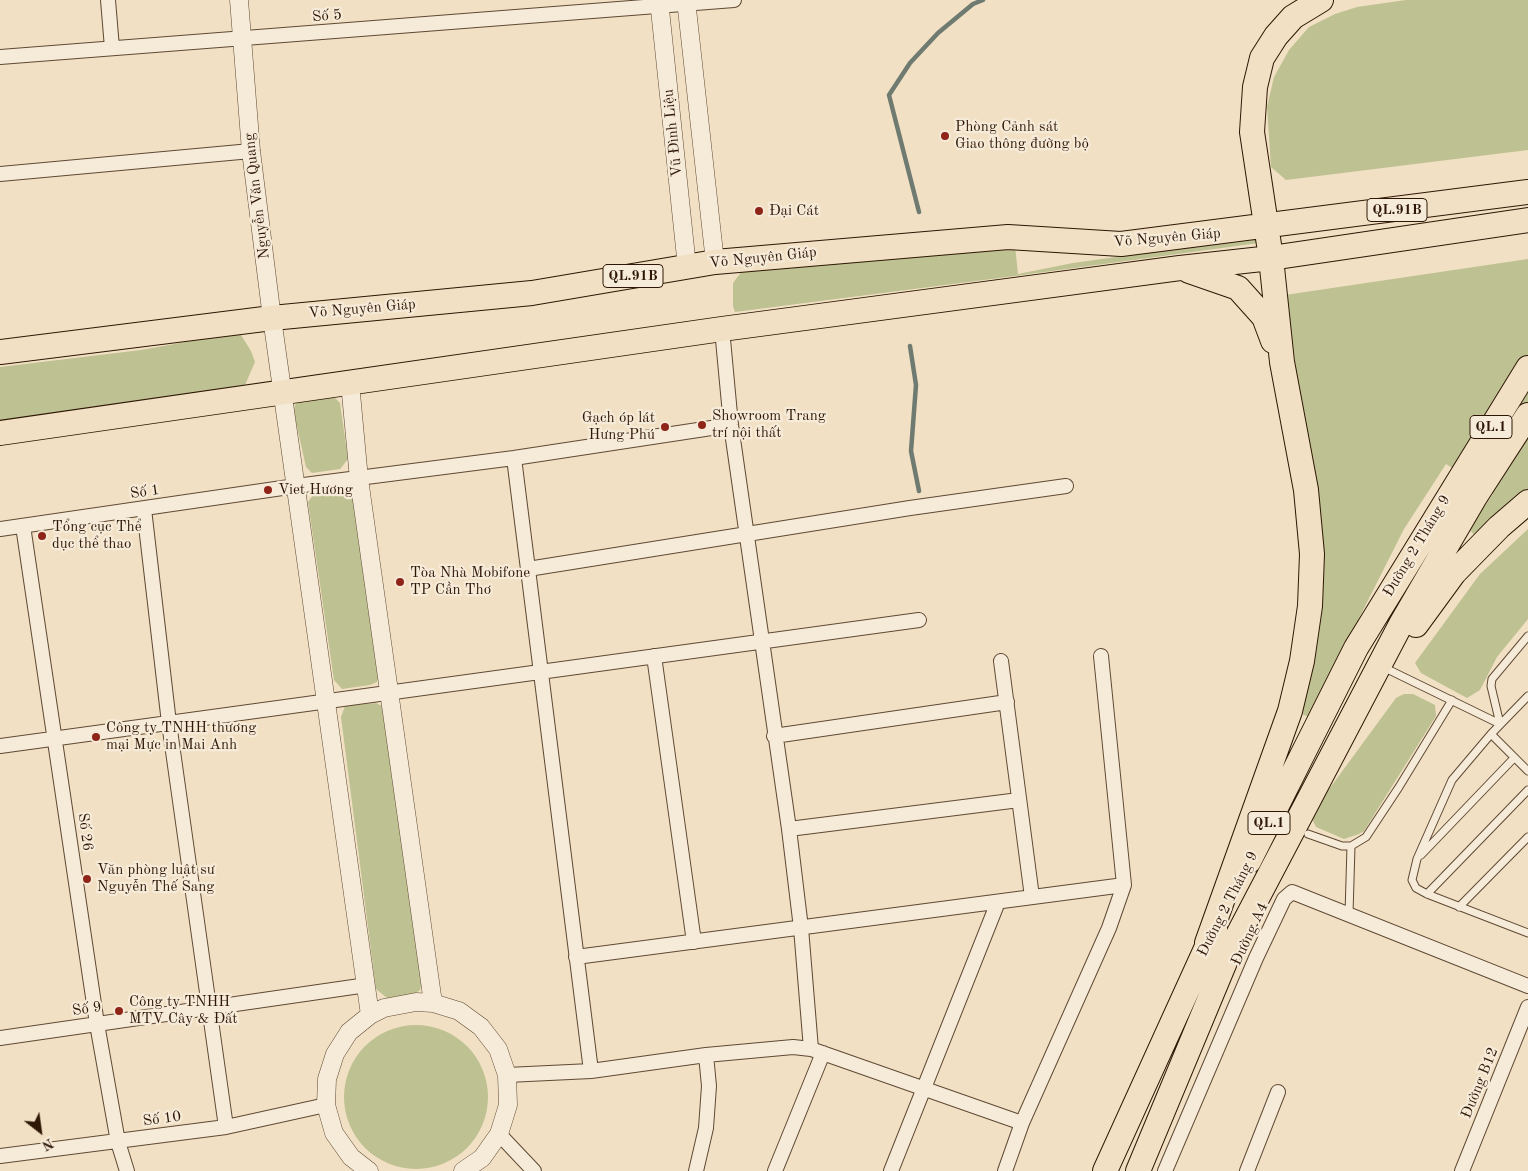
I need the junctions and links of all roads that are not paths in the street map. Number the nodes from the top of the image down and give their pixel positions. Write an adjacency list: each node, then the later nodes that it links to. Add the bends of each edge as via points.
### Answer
1 (108, 0): 8 (street)
2 (240, 0): 7 (street, Nguyễn Văn Quang)
3 (734, 0): 5 (street, Số 5)
4 (1321, 0): 14 (highway, via 1293,17 1276,36 1262,58 1255,87 1252,132)
5 (686, 1): 6 (street, Số 5); 16 (street, Vũ Đình Liệu)
6 (659, 2): 7 (street, Số 5); 17 (street, Vũ Đình Liệu)
7 (243, 39): 8 (street, Số 5); 10 (street, Nguyễn Văn Quang)
8 (112, 48): 9 (street, Số 5)
9 (0, 57)
10 (251, 151): 11 (street); 19 (street, Nguyễn Văn Quang)
11 (0, 174)
12 (1528, 192): 14 (highway, Võ Nguyên Giáp / QL.91B)
13 (1528, 220): 15 (highway, QL.91B)
14 (1267, 227): 15 (highway); 16 (highway, Võ Nguyên Giáp / QL.91B, via 1121,244 1008,237)
15 (1271, 258): 18 (highway, QL.91B); 22 (highway)
16 (715, 262): 17 (highway, Võ Nguyên Giáp / QL.91B)
17 (688, 267): 19 (highway, Võ Nguyên Giáp / QL.91B, via 532,293)
18 (1180, 268): 20 (highway, Võ Nguyên Giáp / QL.91B); 22 (highway, via 1238,288 1264,317)
19 (272, 318): 21 (highway, Võ Nguyên Giáp / QL.91B); 25 (street, Nguyễn Văn Quang)
20 (722, 329): 24 (highway, Võ Nguyên Giáp / QL.91B); 27 (street)
21 (0, 352)
22 (1282, 362): 77 (highway, via 1306,490 1312,554 1310,606 1302,662 1290,711)
23 (1528, 368): 77 (highway, Đường 2 Tháng 9 / QL.1, via 1356,648)
24 (350, 383): 25 (highway, Võ Nguyên Giáp / QL.91B); 30 (street)
25 (282, 391): 28 (highway, Võ Nguyên Giáp / QL.91B); 31 (street, Nguyễn Văn Quang)
26 (1528, 415): 59 (highway, Đường 2 Tháng 9 / QL.1, via 1475,497 1401,624)
27 (731, 425): 29 (street, Số 1); 37 (street)
28 (0, 433)
29 (514, 458): 30 (street, Số 1); 38 (street)
30 (359, 479): 31 (street, Số 1); 47 (street)
31 (296, 486): 34 (street, Số 1); 50 (street, Nguyễn Văn Quang)
32 (1066, 486): 37 (street)
33 (1528, 502): 45 (highway, via 1454,573)
34 (144, 508): 35 (street, Số 1); 52 (street)
35 (23, 526): 36 (street, Số 1); 56 (street, Số 26)
36 (0, 529)
37 (747, 534): 38 (street); 41 (street)
38 (528, 569): 46 (street)
39 (919, 620): 41 (street)
40 (1528, 636): 53 (lane, via 1492,680)
41 (761, 642): 42 (street); 55 (street)
42 (654, 656): 46 (street); 76 (street)
43 (1101, 656): 68 (street)
44 (1002, 661): 51 (street)
45 (1384, 668): 49 (lane); 59 (highway)
46 (540, 672): 47 (street); 78 (street)
47 (390, 693): 50 (street); 81 (street)
48 (1528, 696): 53 (lane)
49 (1452, 700): 53 (lane); 66 (lane, via 1366,837)
50 (326, 702): 52 (street); 79 (street, Nguyễn Văn Quang)
51 (1007, 702): 55 (street); 62 (street)
52 (170, 723): 56 (street); 83 (street)
53 (1500, 724): 54 (lane)
54 (1492, 734): 58 (lane); 67 (lane, via 1452,780)
55 (774, 736): 63 (street)
56 (55, 738): 57 (street); 85 (street, Số 26)
57 (0, 746)
58 (1514, 758): 60 (lane); 67 (lane)
59 (1326, 768): 108 (highway, Đường 2 Tháng 9 / QL.1, via 1230,950)
60 (1528, 771)
61 (1528, 790): 69 (lane)
62 (1019, 800): 63 (street); 70 (street)
63 (789, 829): 74 (street)
64 (1308, 834): 66 (lane)
65 (1528, 836): 72 (lane)
66 (1351, 846): 73 (lane)
67 (1417, 859): 69 (lane, via 1411,875 1413,884)
68 (1124, 885): 70 (street); 94 (street, via 1109,928)
69 (1427, 894): 72 (lane)
70 (1032, 897): 71 (street)
71 (998, 902): 74 (street); 91 (street)
72 (1459, 907): 75 (lane)
73 (1349, 914): 80 (street, Đường A4); 109 (street, Đường A4, via 1292,892 1284,899)
74 (801, 928): 76 (street); 87 (street)
75 (1528, 933)
76 (694, 942): 78 (street)
77 (1207, 944): 107 (highway, Đường 2 Tháng 9 / QL.1)
78 (576, 957): 89 (street)
79 (367, 985): 83 (street, Số 9); 84 (street, Nguyễn Văn Quang)
80 (1528, 986)
81 (432, 1003): 84 (street, via 400,1003); 90 (street, via 459,1011 481,1027 498,1049)
82 (1528, 1007): 111 (street, Đường B12)
83 (209, 1008): 85 (street, Số 9); 95 (street)
84 (370, 1015): 93 (street, via 349,1032 335,1054 327,1079)
85 (97, 1024): 86 (street, Số 9); 97 (street, Số 26)
86 (0, 1038)
87 (817, 1051): 88 (street, via 793,1047); 91 (street); 104 (street)
88 (706, 1055): 89 (street); 103 (street, via 709,1086 706,1128)
89 (590, 1071): 90 (street)
90 (507, 1075): 96 (street, via 508,1105)
91 (924, 1088): 94 (street); 105 (street)
92 (1278, 1092): 110 (street)
93 (326, 1105): 95 (street, Số 10); 99 (street, via 334,1133 351,1157)
94 (1022, 1123): 106 (street)
95 (226, 1127): 97 (street, Số 10)
96 (499, 1134): 101 (street, via 482,1158); 102 (street)
97 (118, 1142): 98 (street, Số 10); 100 (street, Số 26)
98 (0, 1156)
99 (366, 1170)
100 (128, 1171)
101 (463, 1171)
102 (534, 1171)
103 (696, 1171)
104 (775, 1171)
105 (891, 1171)
106 (1005, 1171)
107 (1105, 1171)
108 (1138, 1171)
109 (1165, 1171)
110 (1246, 1171)
111 (1462, 1171)

